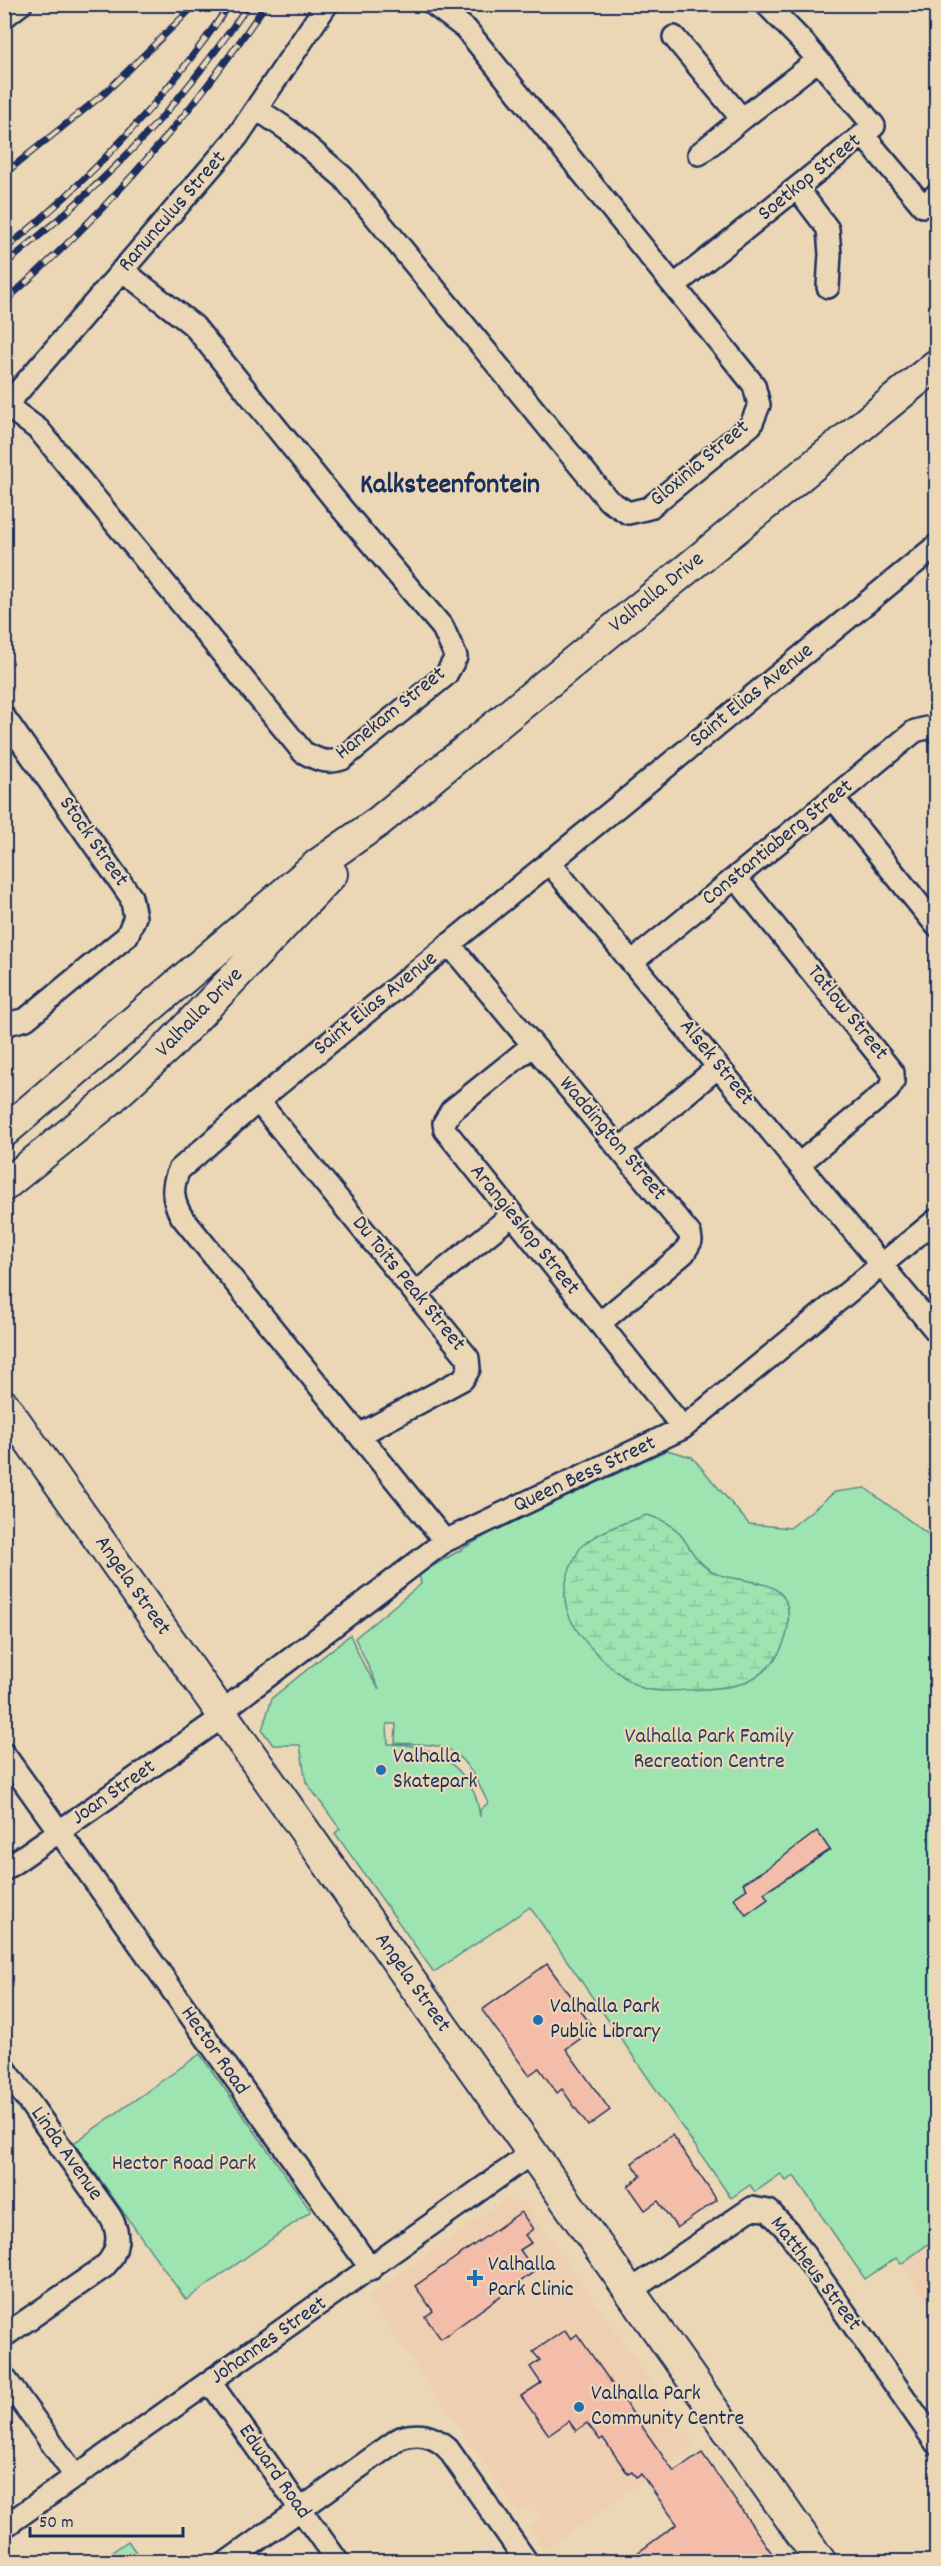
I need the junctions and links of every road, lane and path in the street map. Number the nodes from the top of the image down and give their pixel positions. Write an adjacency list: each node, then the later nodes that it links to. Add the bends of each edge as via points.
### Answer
1 (21, 4): 5 (street)
2 (327, 4): 8 (street, Ranunculus Street)
3 (433, 4): 15 (street, Gloxinia Street, via 466,29)
4 (766, 4): 7 (street, Soetkop Street)
5 (4, 17)
6 (674, 37): 9 (street)
7 (818, 60): 9 (street); 10 (street, Soetkop Street, via 874,126)
8 (257, 109): 14 (street, Ranunculus Street); 15 (street, Gloxinia Street, via 343,177 608,500 628,513 649,508 751,425 759,405 754,385)
9 (742, 119): 11 (street)
10 (863, 135): 12 (street, Soetkop Street); 13 (street, via 924,206)
11 (699, 154)
12 (797, 188): 15 (street, Soetkop Street); 16 (street, via 828,229)
13 (936, 195)
14 (123, 270): 18 (street, Ranunculus Street); 18 (street, Hanekam Street, via 194,326 443,628 456,657 446,675 342,759 332,762 313,758 296,743 39,430)
15 (675, 285)
16 (828, 286)
17 (936, 365): 23 (main road, Valhalla Drive)
18 (6, 407)
19 (936, 546): 24 (street, Saint Elias Avenue)
20 (4, 717): 29 (street, Stock Street, via 132,897 135,917 127,936 26,1019)
21 (932, 729): 22 (street, Constantiaberg Street, via 915,731)
22 (833, 798): 25 (street, Constantiaberg Street); 26 (street)
23 (378, 822): 33 (main road, Valhalla Drive, via 318,864); 36 (main road, Valhalla Drive, via 171,1044 109,1101)
24 (549, 862): 27 (street, Saint Elias Avenue); 28 (street, Alsek Street)
25 (736, 878): 28 (street, Constantiaberg Street); 35 (street, Tatlow Street, via 893,1073 888,1090)
26 (936, 925)
27 (449, 944): 30 (street, Waddington Street); 32 (street, Saint Elias Avenue)
28 (632, 962): 31 (street, Alsek Street)
29 (4, 1025)
30 (533, 1045): 34 (street, Waddington Street); 37 (street, Arangieskop Street, via 451,1110 444,1123 448,1137)
31 (718, 1067): 34 (street); 35 (street, Alsek Street)
32 (258, 1101): 40 (street, Du Toits Peak Street); 45 (street, Saint Elias Avenue, via 185,1163 175,1179 173,1198 182,1216)
33 (4, 1132)
34 (620, 1149): 41 (street, Waddington Street, via 687,1229 691,1241 684,1253)
35 (799, 1164): 39 (street, Alsek Street)
36 (4, 1186)
37 (512, 1215): 40 (street); 41 (street, Arangieskop Street)
38 (936, 1220): 39 (street, Queen Bess Street)
39 (882, 1265): 42 (street, Alsek Street); 44 (street, Queen Bess Street)
40 (416, 1293): 45 (street, Du Toits Peak Street, via 468,1358 467,1375)
41 (600, 1323): 44 (street, Arangieskop Street)
42 (936, 1331)
43 (4, 1405): 47 (main road, Angela Street)
44 (683, 1428): 46 (street, Queen Bess Street)
45 (359, 1435): 46 (street, Saint Elias Avenue)
46 (445, 1541): 47 (street, Queen Bess Street)
47 (223, 1714): 49 (street, Joan Street); 52 (main road, Angela Street)
48 (4, 1754): 49 (street, Hector Road)
49 (60, 1832): 50 (street, Joan Street); 53 (street, Hector Road)
50 (4, 1870)
51 (4, 2067): 55 (street, Linda Avenue, via 116,2224 117,2245 104,2267)
52 (532, 2153): 53 (street, Johannes Street); 54 (main road, Angela Street)
53 (370, 2269): 57 (street, Johannes Street)
54 (630, 2291): 58 (street, Mattheus Street, via 752,2208 770,2211); 65 (main road, Angela Street)
55 (4, 2336)
56 (4, 2377): 59 (street)
57 (210, 2382): 59 (street, Johannes Street); 60 (street, Edward Road)
58 (936, 2443)
59 (76, 2477): 61 (street, Johannes Street)
60 (301, 2509): 62 (street); 63 (street, Edward Road); 64 (street, via 400,2438 412,2434 429,2436 448,2449)
61 (4, 2527)
62 (227, 2562)
63 (338, 2562)
64 (527, 2562)
65 (820, 2562)

